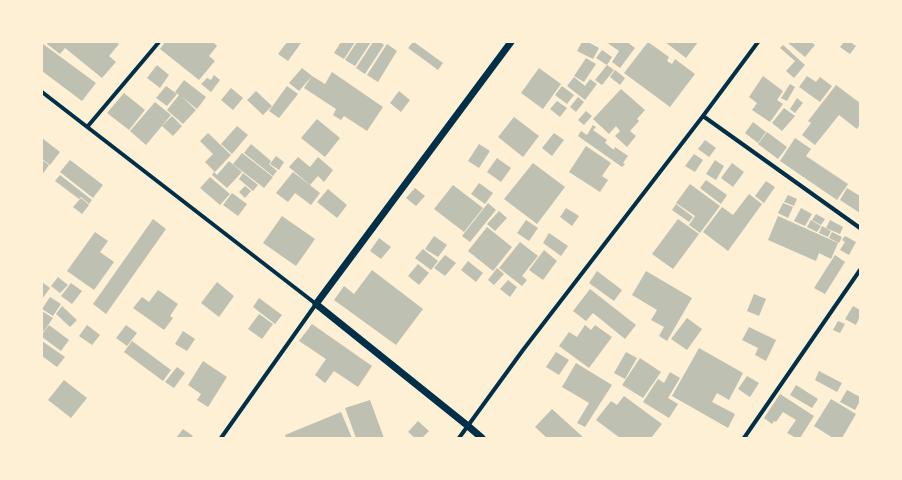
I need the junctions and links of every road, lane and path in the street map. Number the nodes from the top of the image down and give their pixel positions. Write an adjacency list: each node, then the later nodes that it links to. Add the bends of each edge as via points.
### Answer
1 (158, 42): 6 (street)
2 (511, 42): 9 (street)
3 (758, 42): 5 (street)
4 (42, 92): 6 (street)
5 (703, 116): 7 (street); 10 (street, via 523,350)
6 (88, 126): 9 (street)
7 (860, 228)
8 (860, 270): 14 (street)
9 (316, 304): 10 (street); 11 (street)
10 (468, 426): 12 (street); 13 (street)
11 (221, 438)
12 (459, 438)
13 (482, 438)
14 (744, 438)

